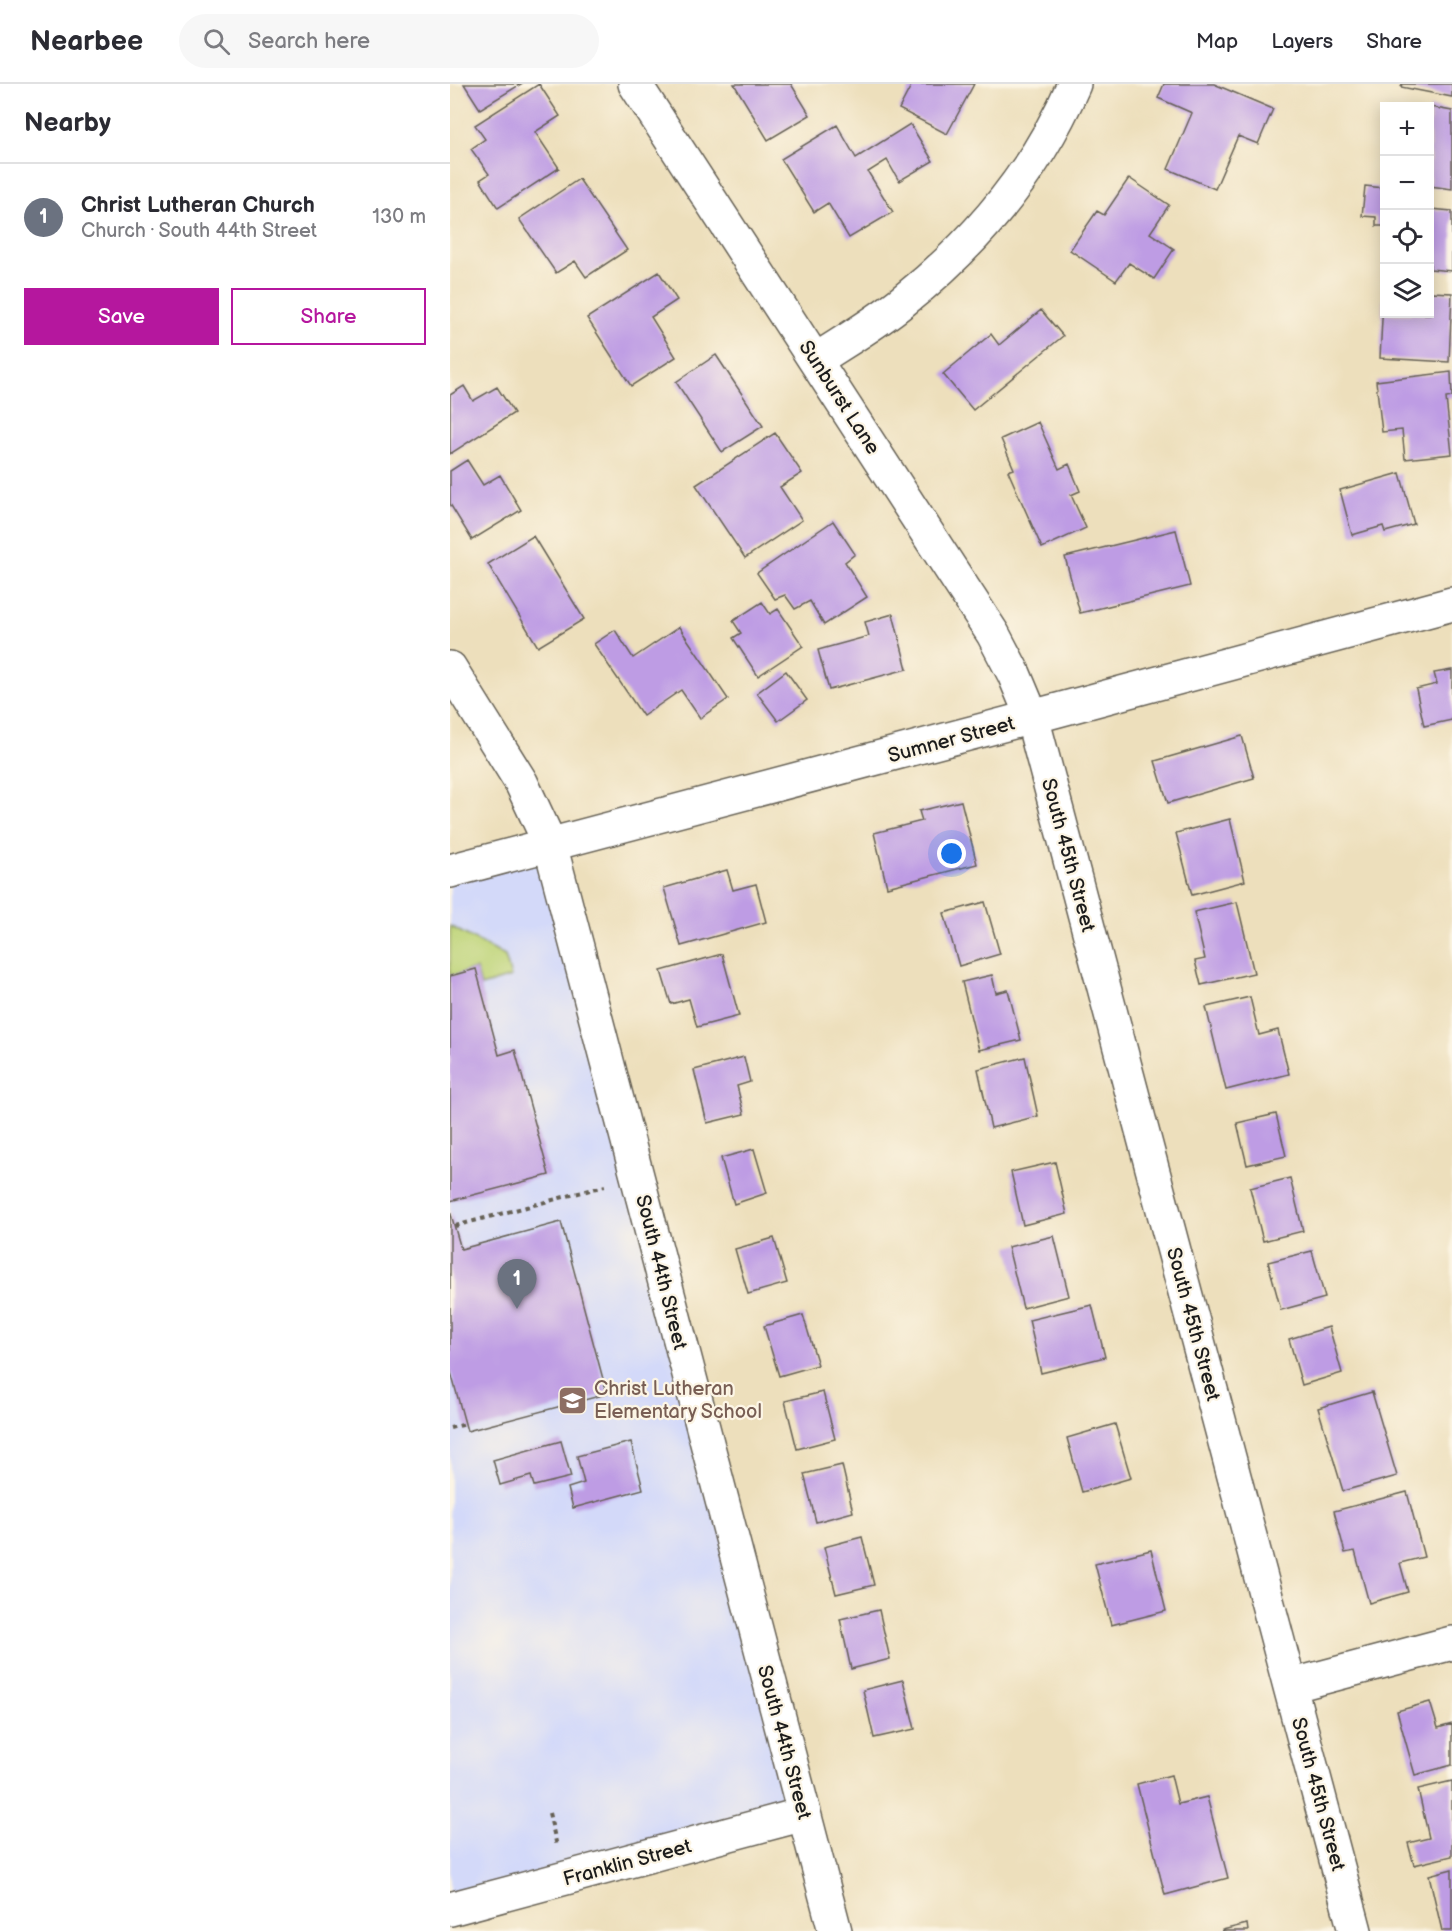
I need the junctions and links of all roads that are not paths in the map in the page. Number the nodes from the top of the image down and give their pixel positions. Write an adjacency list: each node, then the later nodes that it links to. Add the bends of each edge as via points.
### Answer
1 (635, 84): 3 (street, Sunburst Lane)
2 (1074, 84): 3 (street, via 1035,159 998,210 957,255 902,303)
3 (816, 360): 6 (street, Sunburst Lane, via 993,634)
4 (1452, 604): 6 (street, Sumner Street)
5 (450, 668): 7 (street, South 44th Street, via 521,782)
6 (1032, 717): 7 (street, Sumner Street); 10 (street, South 45th Street)
7 (550, 844): 8 (street, Sumner Street); 11 (street, South 44th Street)
8 (450, 871)
9 (1452, 1643): 10 (street)
10 (1290, 1686): 14 (street, South 45th Street)
11 (804, 1814): 12 (street, Franklin Street); 13 (street, South 44th Street)
12 (450, 1909)
13 (835, 1931)
14 (1355, 1931)

